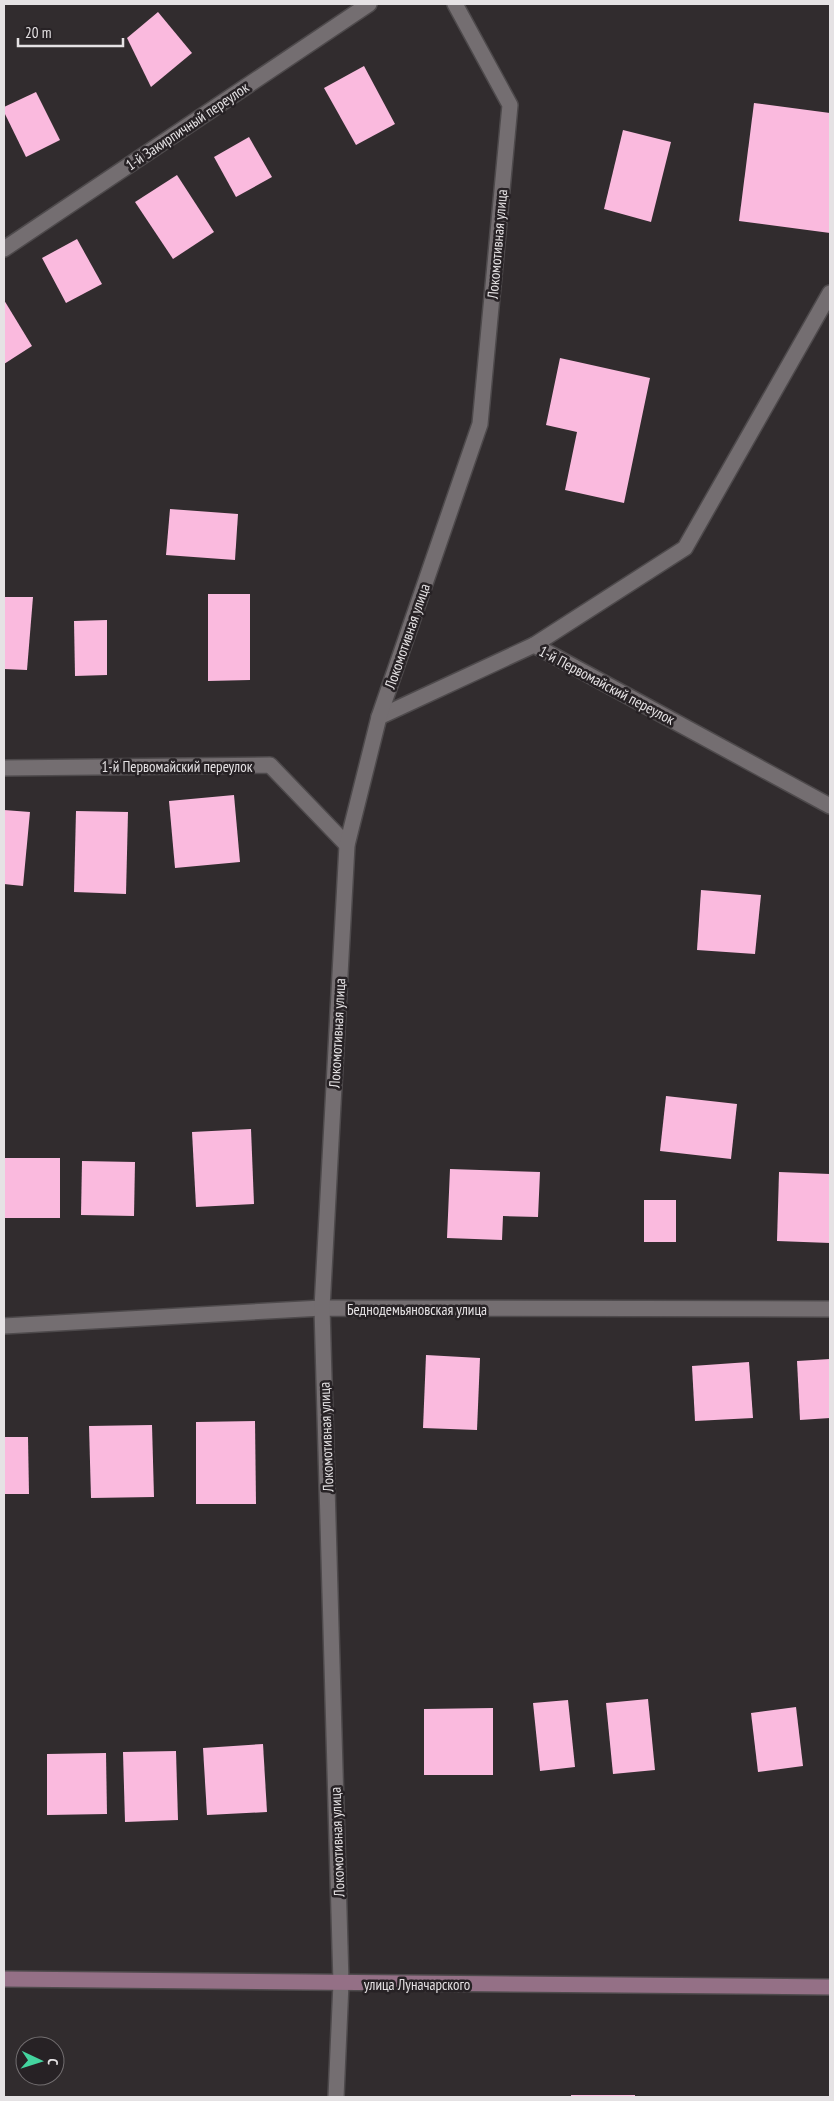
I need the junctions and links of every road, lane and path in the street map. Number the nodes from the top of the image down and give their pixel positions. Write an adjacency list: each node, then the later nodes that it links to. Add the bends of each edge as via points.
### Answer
1 (369, 4): 3 (street, 1-й Закирпичный переулок)
2 (455, 4): 6 (street, Локомотивная улица, via 510,105 480,424)
3 (4, 249)
4 (830, 294): 5 (street, via 685,548)
5 (534, 646): 6 (street, 1-й Первомайский переулок); 8 (street, 1-й Первомайский переулок)
6 (379, 717): 9 (street, Локомотивная улица)
7 (4, 768): 9 (street, 1-й Первомайский переулок, via 270,766)
8 (830, 806)
9 (347, 845): 10 (street, Локомотивная улица)
10 (322, 1308): 11 (street, Беднодемьяновская улица); 12 (street, Беднодемьяновская улица); 14 (street, Локомотивная улица)
11 (830, 1309)
12 (4, 1326)
13 (4, 1979): 14 (main road, улица Луначарского)
14 (341, 1983): 15 (main road, улица Луначарского); 16 (street, Локомотивная улица)
15 (830, 1987)
16 (336, 2097)

